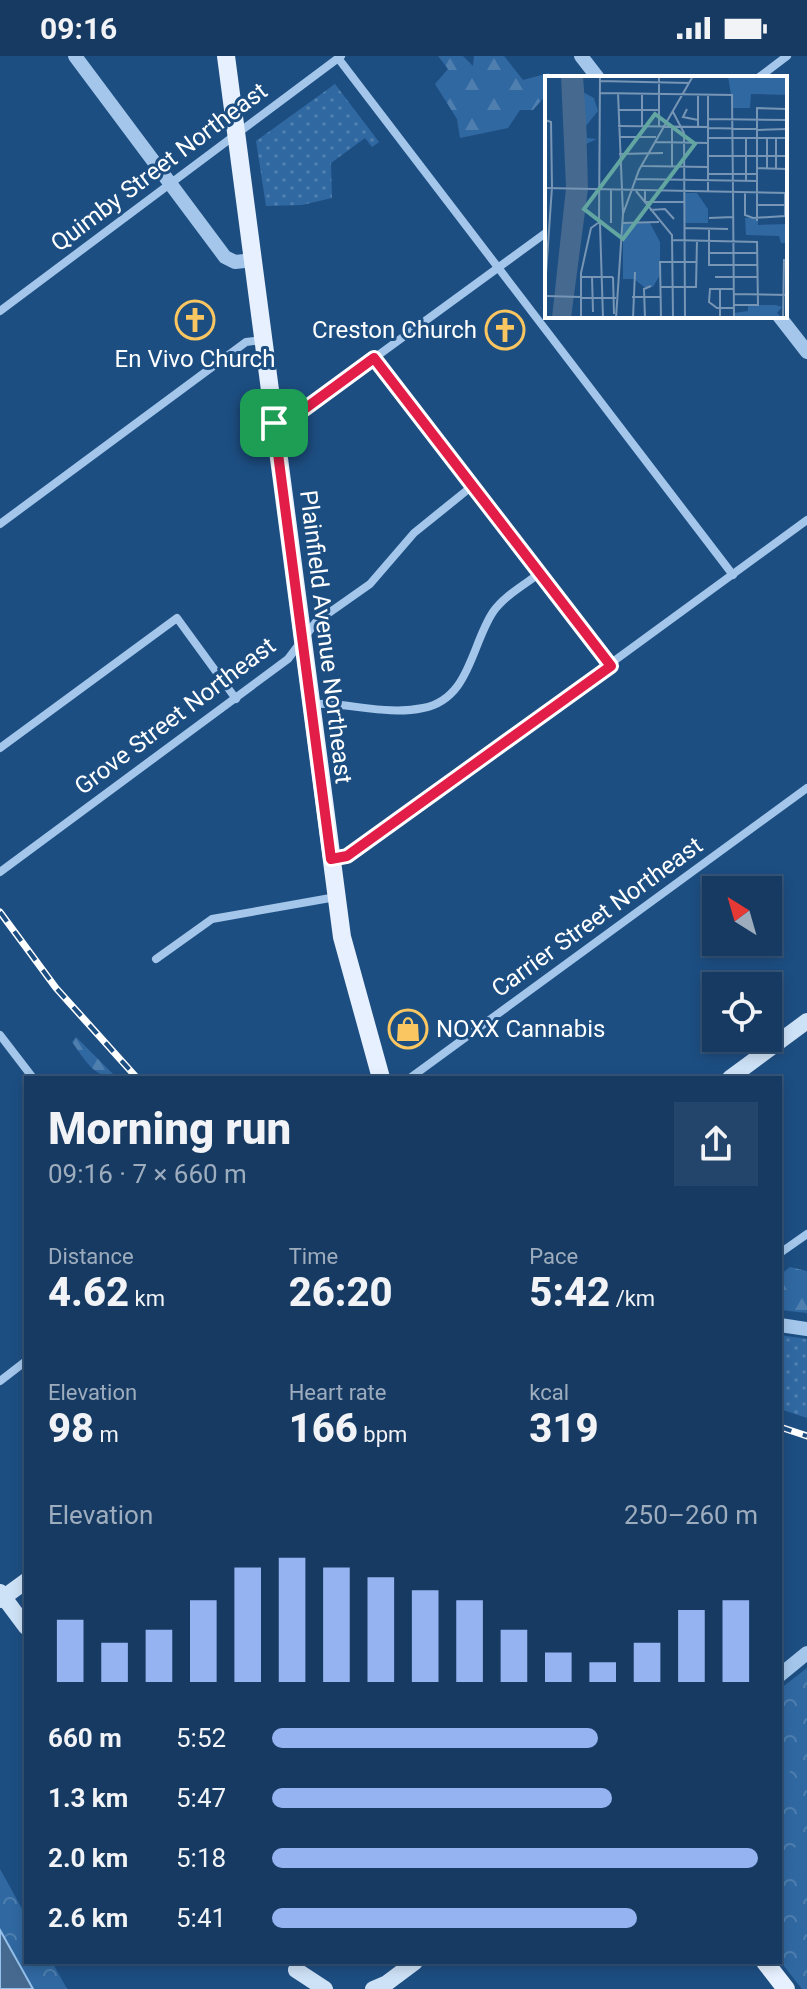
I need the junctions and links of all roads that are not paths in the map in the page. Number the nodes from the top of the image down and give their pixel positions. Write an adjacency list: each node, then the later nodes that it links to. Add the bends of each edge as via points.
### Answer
1 (75, 56): 9 (street)
2 (226, 56): 8 (main road, Plainfield Avenue Northeast)
3 (581, 56): 6 (street)
4 (787, 56): 7 (street)
5 (340, 57): 8 (street, Quimby Street Northeast); 12 (street)
6 (596, 76)
7 (761, 76)
8 (236, 133): 9 (street, Quimby Street Northeast); 11 (main road, Plainfield Avenue Northeast)
9 (170, 183): 11 (street, via 225,257); 13 (street, Quimby Street Northeast)
10 (545, 233): 12 (street)
11 (254, 260): 15 (main road, Plainfield Avenue Northeast)
12 (498, 268): 17 (street); 23 (street)
13 (0, 311)
14 (781, 318): 16 (street)
15 (263, 340): 18 (main road, Plainfield Avenue Northeast); 21 (street, via 246,342)
16 (807, 352)
17 (374, 358): 18 (street, via 299,413); 19 (street)
18 (274, 423): 24 (main road, Plainfield Avenue Northeast)
19 (471, 487): 22 (street); 24 (street, Grove Street Northeast, via 427,520 370,584 316,622)
20 (807, 520): 23 (street)
21 (0, 524)
22 (540, 573): 25 (street); 27 (street, via 494,610 466,675 432,706 404,710)
23 (733, 575): 25 (street)
24 (302, 640): 26 (street, Grove Street Northeast, via 288,659); 27 (main road, Plainfield Avenue Northeast)
25 (611, 666): 30 (street, via 347,856)
26 (236, 699): 28 (street, via 177,618); 31 (street, Grove Street Northeast)
27 (311, 704): 30 (main road, Plainfield Avenue Northeast)
28 (0, 748)
29 (807, 788): 38 (street, Carrier Street Northeast)
30 (331, 859): 32 (main road, Plainfield Avenue Northeast)
31 (0, 872)
32 (336, 897): 33 (street, via 212,919); 37 (main road, Plainfield Avenue Northeast, via 347,964)
33 (156, 959)
34 (807, 1021): 39 (main road)
35 (0, 1035): 36 (street)
36 (31, 1076)
37 (380, 1076)
38 (413, 1076)
39 (733, 1076)
40 (807, 1234): 41 (street)
41 (782, 1252)
42 (782, 1325): 43 (street)
43 (807, 1329)
44 (24, 1363): 45 (street)
45 (0, 1381)
46 (24, 1582): 47 (main road)
47 (1, 1597): 48 (main road)
48 (24, 1625)
49 (807, 1653): 50 (street)
50 (782, 1673)
51 (413, 1964): 54 (main road)
52 (767, 1964): 58 (main road)
53 (292, 1966): 55 (main road); 56 (main road)
54 (387, 1985): 57 (main road)
55 (304, 1989)
56 (325, 1989)
57 (373, 1989)
58 (786, 1989)

